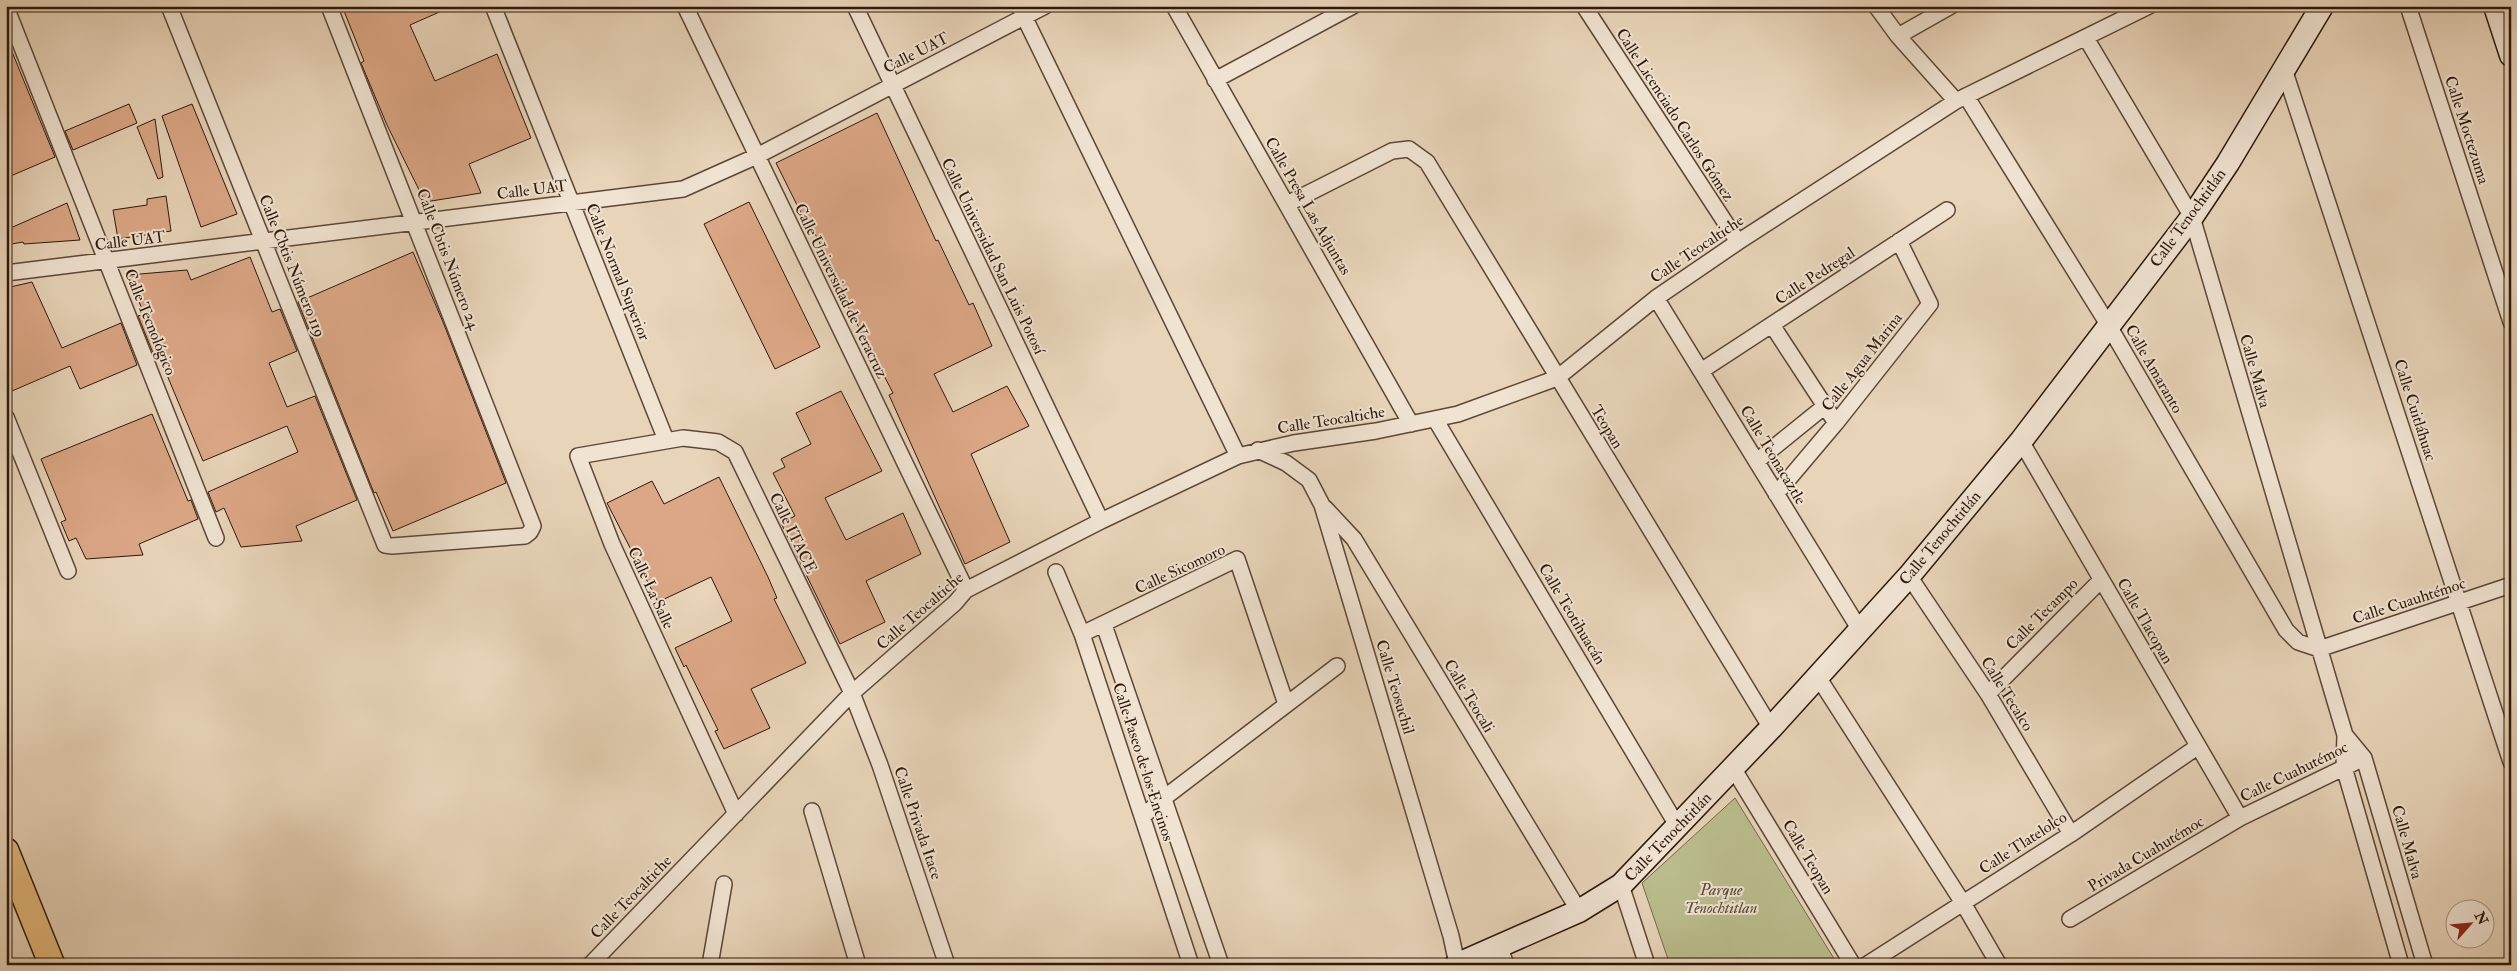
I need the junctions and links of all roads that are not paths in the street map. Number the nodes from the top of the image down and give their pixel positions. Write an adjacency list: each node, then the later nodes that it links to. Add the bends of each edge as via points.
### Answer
1 (169, 6): 32 (street, Calle Cbtis Número 119)
2 (329, 6): 30 (street, Calle Cbtis Número 24)
3 (493, 6): 26 (street, Calle Normal Superior)
4 (685, 6): 25 (street, Calle Universidad de Veracruz)
5 (854, 6): 23 (street, Calle Universidad San Luis Potosí)
6 (1046, 6): 17 (street, Calle UAT)
7 (1174, 6): 22 (street, Calle Presa Las Adjuntas)
8 (1353, 6): 22 (street)
9 (1584, 6): 33 (street, Calle Licenciado Carlos Gómez)
10 (1876, 6): 18 (street, Calle Amaranto)
11 (1952, 6): 18 (street)
12 (2149, 6): 19 (street, Calle Teocaltiche)
13 (2322, 6): 21 (street, Calle Tenochtitlán)
14 (2408, 6): 37 (street, Calle Moctezuma)
15 (2495, 6): 20 (street)
16 (6, 7): 34 (street, Calle Tecnológico)
17 (1021, 12): 23 (street, Calle UAT); 50 (street)
18 (1898, 36): 24 (street, Calle Amaranto)
19 (2086, 38): 24 (street, Calle Teocaltiche); 29 (street, Calle Malva)
20 (2511, 55)
21 (2284, 69): 29 (street, Calle Tenochtitlán); 63 (street, Calle Cuitláhuac)
22 (1215, 80): 27 (street, Calle Presa Las Adjuntas)
23 (892, 85): 25 (street, Calle UAT); 54 (street, Calle Universidad San Luis Potosí)
24 (1961, 99): 33 (street, Calle Teocaltiche); 39 (street, Calle Amaranto)
25 (757, 156): 26 (street, Calle UAT, via 684,189); 62 (street, Calle Universidad de Veracruz)
26 (571, 202): 30 (street, Calle UAT); 47 (street, Calle Normal Superior)
27 (1287, 204): 41 (street, Teopan, via 1392,150 1409,149 1427,162); 46 (street, Calle Presa Las Adjuntas)
28 (1947, 210): 31 (street, Calle Pedregal)
29 (2192, 217): 39 (street, Calle Tenochtitlán); 67 (street, Calle Malva)
30 (415, 222): 32 (street, Calle UAT); 56 (street, Calle Cbtis Número 24, via 533,526 525,536 392,546 385,545)
31 (1899, 241): 38 (street, Calle Pedregal); 45 (street, Calle Agua Marina, via 1930,304)
32 (263, 242): 34 (street, Calle UAT); 56 (street, Calle Cbtis Número 119)
33 (1738, 242): 36 (street, Calle Teocaltiche)
34 (107, 262): 35 (street, Calle UAT); 55 (street, Calle Tecnológico)
35 (6, 273)
36 (1656, 298): 40 (street, Calle Teonacaztle); 41 (street, Calle Teocaltiche)
37 (2511, 322)
38 (1772, 325): 40 (street, Calle Pedregal); 42 (street)
39 (2109, 326): 48 (street, Calle Tenochtitlán); 67 (street, Calle Amaranto, via 2286,630 2298,642)
40 (1701, 371): 51 (street, Calle Teonacaztle)
41 (1556, 378): 44 (street, Calle Teocaltiche, via 1458,414); 73 (street, Teopan)
42 (1825, 406): 45 (street); 51 (street)
43 (6, 417): 57 (street)
44 (1435, 419): 46 (street, Calle Teocaltiche); 85 (street, Calle Teotihuacán)
45 (1836, 423): 52 (street, Calle Agua Marina)
46 (1411, 424): 49 (street, Calle Teocaltiche)
47 (666, 440): 70 (street, Calle ITACE, via 683,438 718,442 735,452); 82 (street, Calle La Salle, via 578,456 612,544)
48 (2021, 441): 59 (street, Calle Tenochtitlán); 60 (street, Calle Tlacopan)
49 (1258, 450): 50 (street, Calle Teocaltiche); 53 (street, Calle Teosuchil, via 1286,463 1309,480)
50 (1238, 456): 54 (street, Calle Teocaltiche)
51 (1757, 462): 52 (street, Calle Teonacaztle)
52 (1776, 494): 65 (street, Calle Teonacaztle)
53 (1322, 505): 91 (street, Calle Teocali, via 1354,539); 94 (street, Calle Teosuchil)
54 (1101, 521): 62 (street, Calle Teocaltiche)
55 (216, 538)
56 (381, 539)
57 (68, 572)
58 (1056, 572): 66 (street, Calle Paseo de los Encinos)
59 (1909, 576): 65 (street, Calle Tenochtitlán); 71 (street, Calle Tecalco)
60 (2101, 580): 71 (street, Calle Tecampo); 75 (street, Calle Tlacopan)
61 (2511, 586): 63 (street, Calle Cuauhtémoc)
62 (966, 590): 70 (street, Calle Teocaltiche)
63 (2460, 602): 67 (street, Calle Cuauhtémoc); 77 (street, Calle Cuitláhuac)
64 (1104, 625): 66 (street, Calle Sicomoro); 72 (street, Calle Sicomoro, via 1237,559); 80 (street, Calle Paseo de los Encinos)
65 (1860, 630): 69 (street, Calle Tenochtitlán)
66 (1082, 634): 83 (street, Calle Paseo de los Encinos)
67 (2319, 649): 74 (street, Calle Malva)
68 (1337, 666): 72 (street)
69 (1818, 677): 73 (street, Calle Tenochtitlán); 90 (street)
70 (852, 693): 82 (street, Calle Teocaltiche); 99 (street, Calle Privada Itace, via 880,765)
71 (1988, 694): 86 (street, Calle Tecalco)
72 (1286, 704): 80 (street)
73 (1771, 728): 79 (street, Calle Tenochtitlán)
74 (2345, 735): 76 (street, Calle Malva); 78 (street, Calle Malva)
75 (2197, 747): 84 (street, Calle Tlacopan); 86 (street, Calle Tlatelolco)
76 (2364, 758): 78 (street, Calle Cuahutémoc); 107 (street, Calle Malva)
77 (2511, 762)
78 (2344, 767): 84 (street, Calle Cuahutémoc); 106 (street, Calle Malva)
79 (1733, 768): 85 (street, Calle Tenochtitlán); 103 (street, Calle Teopan)
80 (1164, 798): 83 (street); 101 (street, Calle Paseo de los Encinos)
81 (812, 811): 98 (street)
82 (736, 814): 96 (street, Calle Teocaltiche)
83 (1143, 816): 100 (street, Calle Paseo de los Encinos)
84 (2240, 818): 92 (street, Privada Cuahutémoc)
85 (1678, 827): 89 (street, Calle Tenochtitlán)
86 (2071, 834): 90 (street, Calle Tlatelolco)
87 (6, 851): 95 (main road)
88 (724, 884): 97 (street)
89 (1621, 885): 91 (street, Calle Tenochtitlán); 102 (street)
90 (1963, 903): 104 (street, Calle Tlatelolco); 105 (street)
91 (1579, 911): 93 (street, Calle Tenochtitlán)
92 (2070, 919)
93 (1503, 954): 94 (street, Calle Tenochtitlán)
94 (1457, 964)
95 (52, 965)
96 (590, 965)
97 (710, 965)
98 (858, 965)
99 (947, 965)
100 (1191, 965)
101 (1221, 965)
102 (1647, 965)
103 (1853, 965)
104 (1866, 965)
105 (1998, 965)
106 (2401, 965)
107 (2425, 965)

